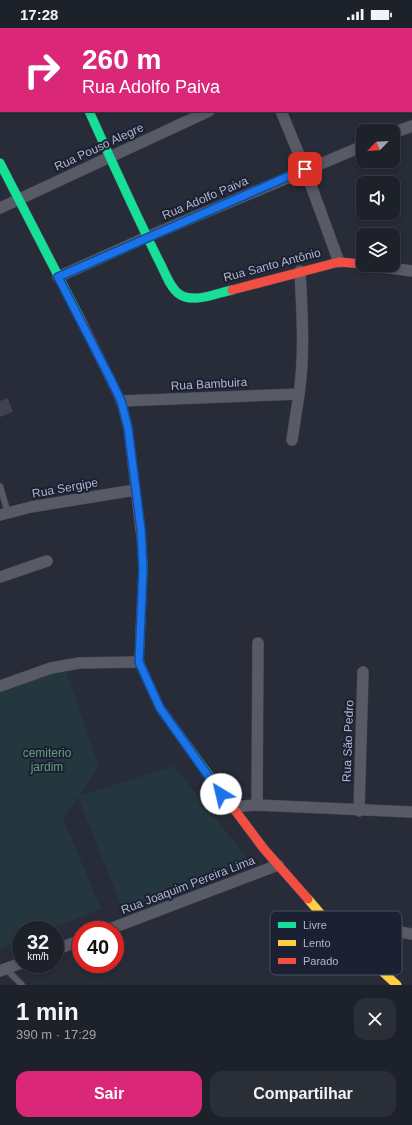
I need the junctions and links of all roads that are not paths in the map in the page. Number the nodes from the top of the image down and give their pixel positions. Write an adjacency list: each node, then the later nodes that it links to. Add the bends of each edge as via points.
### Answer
1 (89, 112): 7 (street)
2 (207, 112): 7 (street, Rua Pouso Alegre)
3 (281, 112): 9 (street)
4 (412, 126): 5 (street)
5 (400, 130)
6 (356, 149): 9 (street, Rua Adolfo Paiva)
7 (110, 157): 10 (street, Rua Pouso Alegre); 12 (street)
8 (0, 163): 10 (street)
9 (305, 169): 12 (street, Rua Adolfo Paiva); 13 (street)
10 (19, 199): 11 (street, Rua Pouso Alegre); 18 (street)
11 (0, 208)
12 (147, 237): 16 (street, Rua Santo Antônio, via 172,286 178,294 189,298 203,297); 18 (street, Rua Adolfo Paiva)
13 (340, 262): 14 (street, Rua Santo Antônio); 16 (street, Rua Santo Antônio)
14 (356, 263)
15 (400, 269): 17 (street)
16 (300, 271): 19 (street, via 303,316)
17 (412, 271)
18 (58, 277): 20 (street)
19 (299, 394): 20 (street, Rua Bambuira); 21 (street)
20 (121, 401): 23 (street, via 128,428)
21 (292, 440)
22 (0, 486): 24 (lane)
23 (135, 490): 24 (street, Rua Sergipe, via 57,502); 28 (street, via 143,569)
24 (4, 514)
25 (47, 561): 26 (street)
26 (0, 577)
27 (258, 643): 31 (street)
28 (139, 662): 30 (street, via 79,663 51,668); 32 (street, via 160,708)
29 (363, 672): 33 (street, Rua São Pedro)
30 (0, 686)
31 (257, 805): 32 (street); 33 (street)
32 (231, 807): 35 (street)
33 (359, 811): 34 (street)
34 (412, 812)
35 (278, 864): 36 (street); 37 (street, Rua Joaquim Pereira Lima)
36 (318, 911)
37 (124, 923)
38 (402, 932): 39 (street)
39 (412, 934)
40 (3, 970): 42 (lane)
41 (387, 975): 43 (street)
42 (22, 985)
43 (398, 985)

